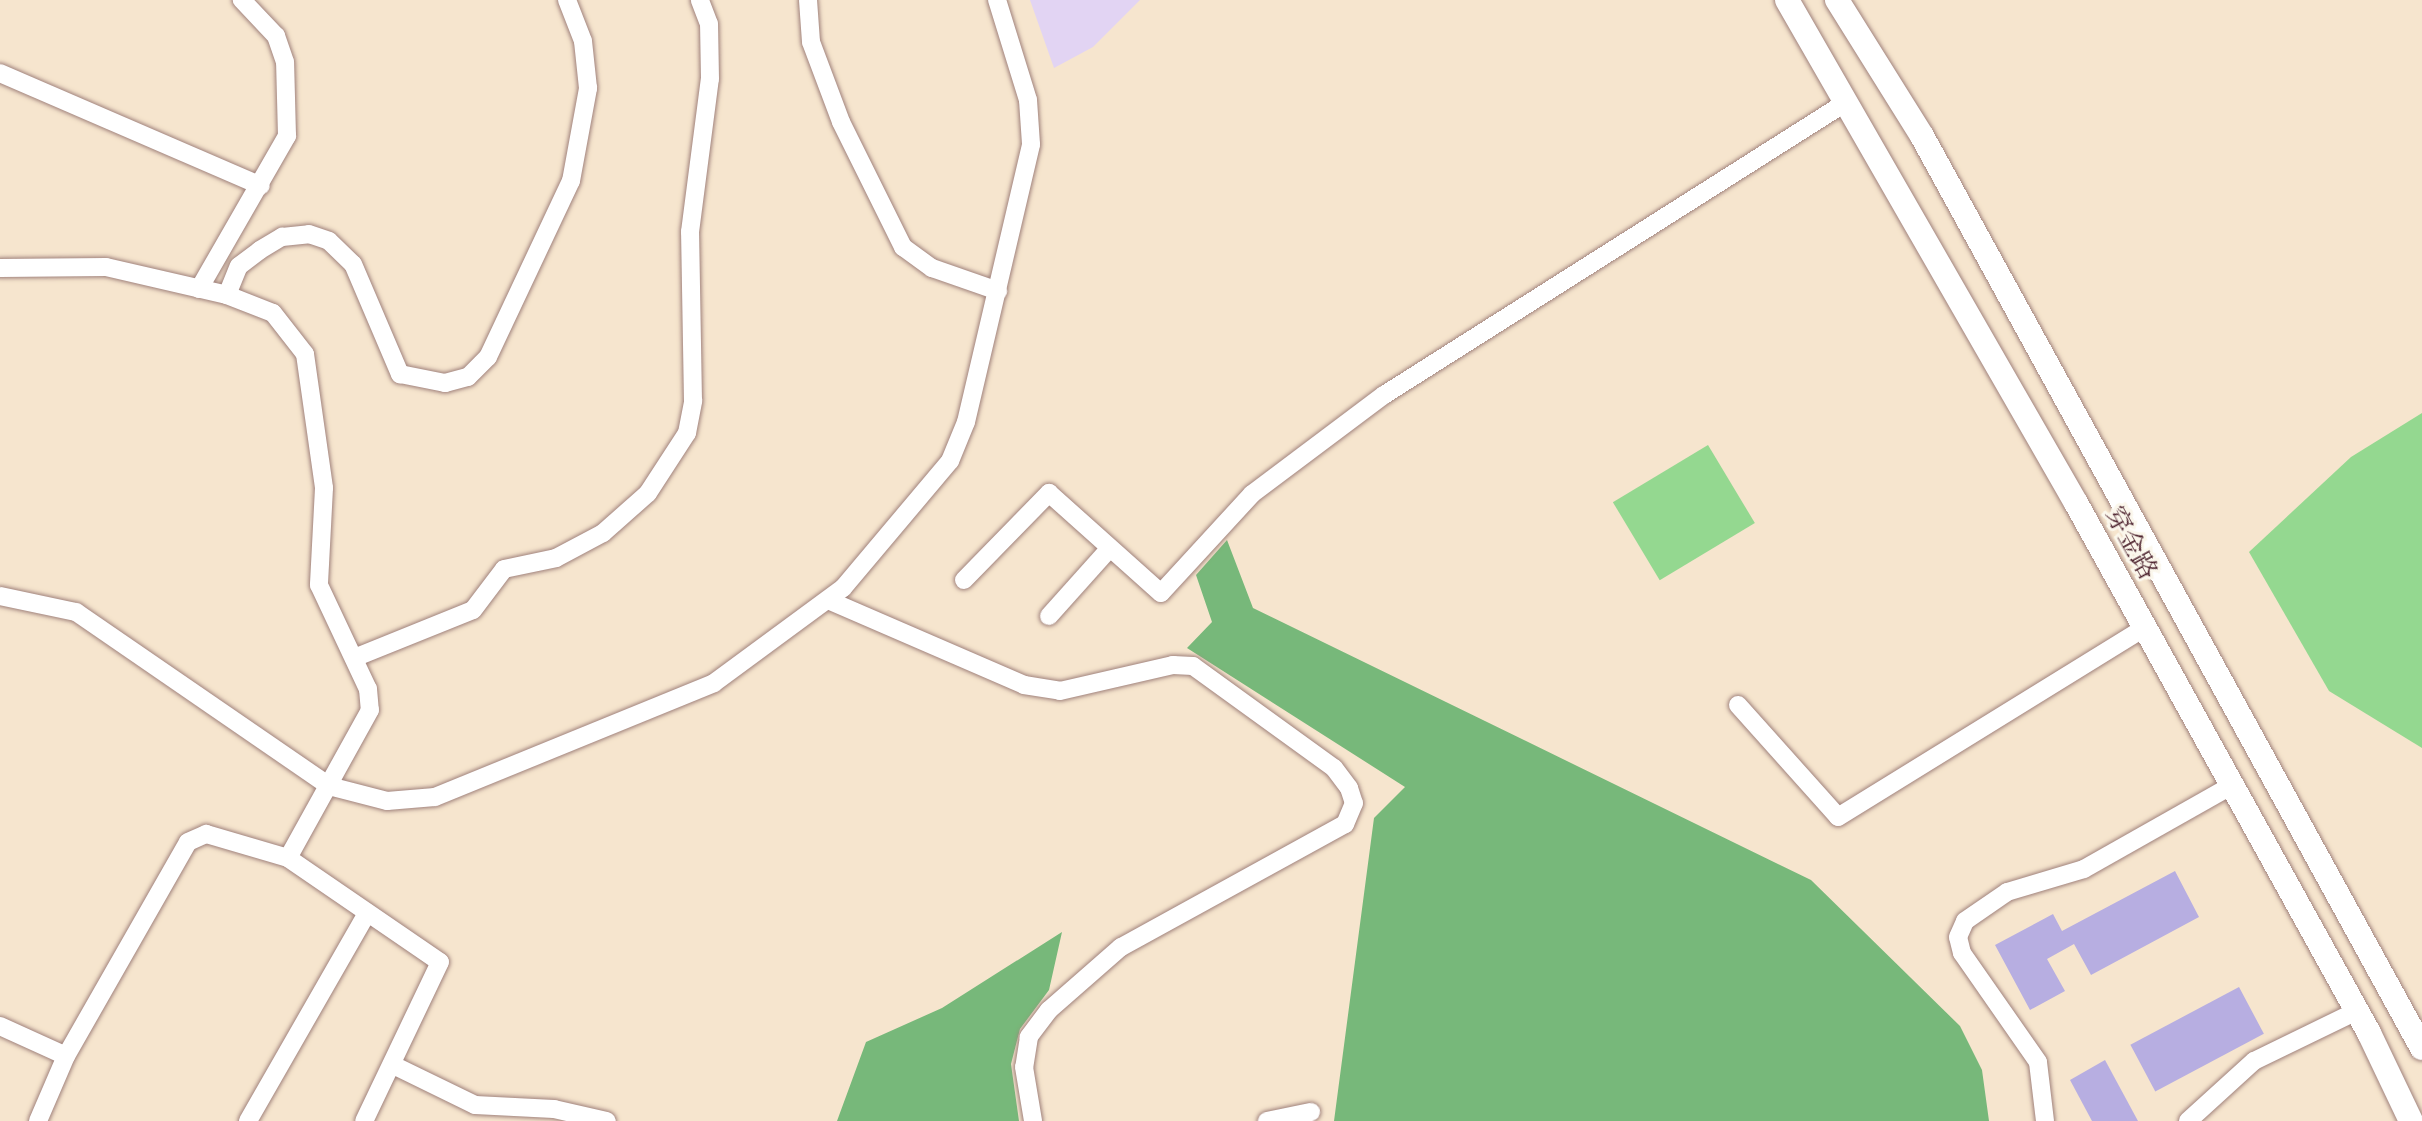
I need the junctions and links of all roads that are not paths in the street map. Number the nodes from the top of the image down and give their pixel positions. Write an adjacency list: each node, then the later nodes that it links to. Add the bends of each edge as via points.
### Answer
1 (242, 0): 10 (street, via 276,36 288,86 287,136)
2 (567, 0): 14 (street, via 583,41 588,88 574,171 488,356 468,377 445,383 400,374 352,264 319,238 282,237 260,250 239,266)
3 (700, 0): 21 (street, via 709,24 710,79 690,232 693,401 687,433 649,493 603,533 556,558 504,569 473,610)
4 (808, 0): 13 (street, via 811,42 841,122 903,247 932,268)
5 (997, 0): 13 (street, via 1028,100 1031,144)
6 (1787, 0): 9 (main road, 穿金路)
7 (1837, 0): 29 (main road, 穿金路, via 1922,136)
8 (0, 73): 10 (street)
9 (1848, 101): 15 (street, via 1384,396 1252,494 1161,593); 20 (main road, 穿金路)
10 (261, 186): 12 (street, via 213,255)
11 (0, 268): 12 (street, via 106,267)
12 (199, 289): 14 (street)
13 (998, 291): 18 (street, via 966,422 950,461)
14 (227, 295): 21 (street, via 273,313 305,354 324,488 318,585)
15 (1110, 548): 16 (street, via 1049,493); 19 (street)
16 (964, 580)
17 (0, 596): 23 (street, via 76,612)
18 (828, 600): 23 (street, via 714,683 448,792 387,801); 37 (street, via 1036,687 1060,691 1173,664 1193,666 1303,743 1349,788 1354,803 1345,824 1121,947 1049,1010 1029,1037 1024,1068)
19 (1049, 616)
20 (2144, 628): 22 (street, via 1838,817); 24 (main road, 穿金路)
21 (354, 658): 23 (street, via 368,689 370,710)
22 (1738, 705)
23 (329, 786): 25 (street)
24 (2231, 786): 27 (main road, 穿金路); 39 (street, via 2084,869 2007,892 1965,921 1958,937 1962,953 2038,1062)
25 (288, 858): 26 (street); 30 (street, via 225,835 188,842)
26 (367, 913): 31 (street, via 440,962); 34 (street)
27 (2357, 1011): 40 (street, via 2254,1061); 41 (main road, 穿金路)
28 (0, 1026): 30 (street)
29 (2420, 1037)
30 (66, 1056): 33 (street)
31 (393, 1065): 35 (street); 36 (street, via 475,1105 554,1109)
32 (1311, 1112): 38 (street)
33 (38, 1121)
34 (248, 1121)
35 (364, 1121)
36 (607, 1121)
37 (1033, 1121)
38 (1267, 1121)
39 (2045, 1121)
40 (2189, 1121)
41 (2411, 1121)

